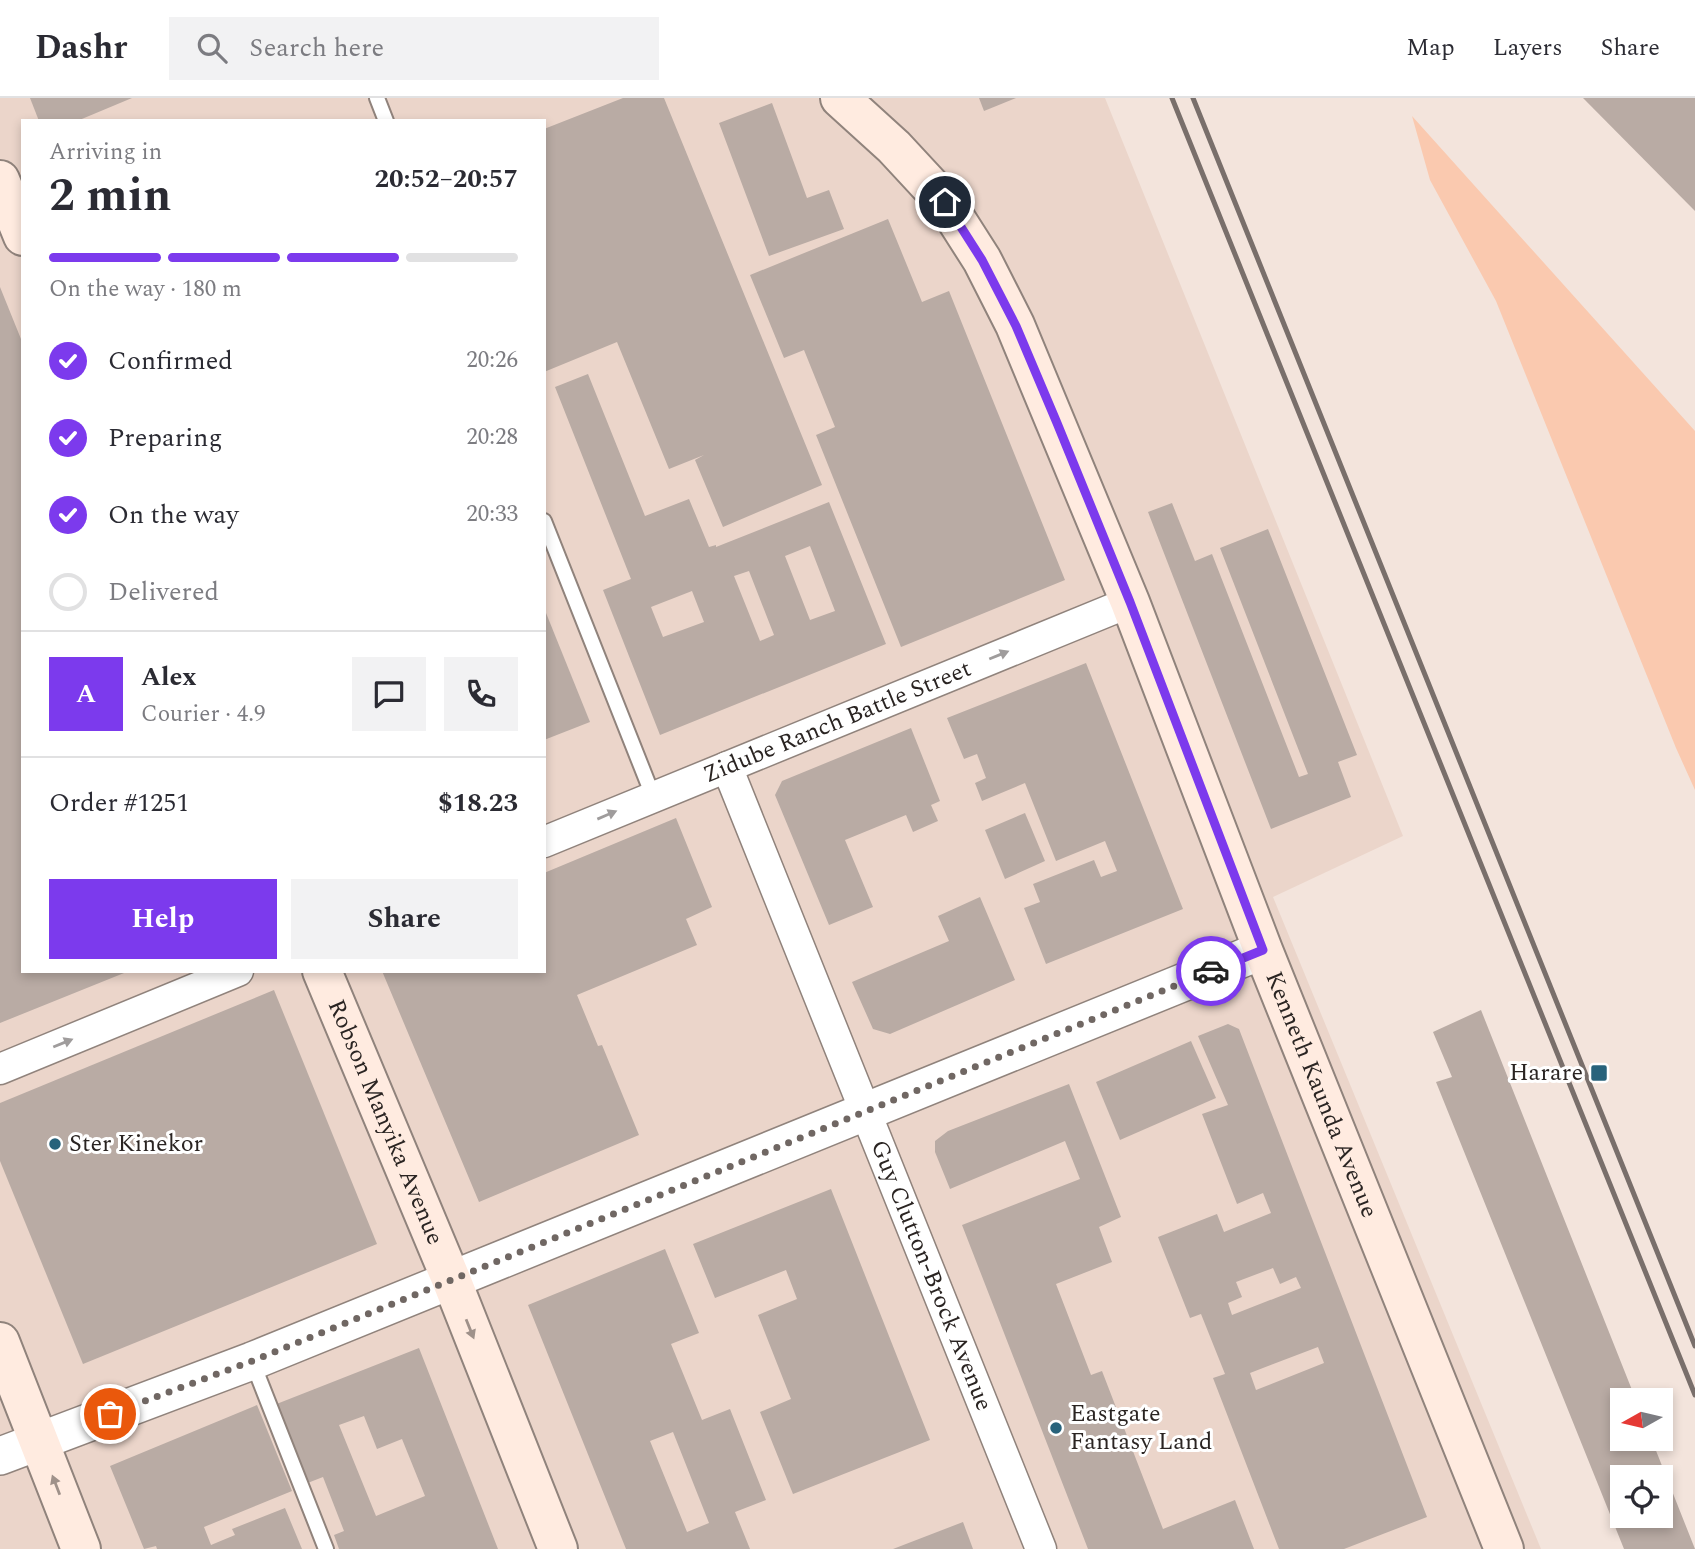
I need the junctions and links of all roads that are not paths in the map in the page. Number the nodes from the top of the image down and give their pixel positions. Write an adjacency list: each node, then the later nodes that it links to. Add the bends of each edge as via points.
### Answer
1 (377, 98): 3 (lane)
2 (840, 98): 7 (main road, Kenneth Kaunda Avenue, via 945,202 982,260 1016,326)
3 (385, 119)
4 (0, 180): 5 (main road)
5 (21, 231)
6 (546, 526): 9 (lane)
7 (1130, 602): 8 (street, Zidube Ranch Battle Street, one-way to 7); 11 (main road, Kenneth Kaunda Avenue)
8 (727, 767): 9 (street, Zidube Ranch Battle Street); 15 (street, Guy Clutton-Brock Avenue)
9 (653, 796): 10 (street, Zidube Ranch Battle Street, one-way to 9)
10 (546, 841)
11 (1263, 950): 15 (street); 25 (main road, Kenneth Kaunda Avenue)
12 (233, 973): 14 (street, one-way to 12)
13 (323, 973): 16 (main road, Robson Manyika Avenue)
14 (0, 1069)
15 (864, 1110): 16 (street); 24 (street, Guy Clutton-Brock Avenue)
16 (451, 1279): 18 (street); 23 (main road, Robson Manyika Avenue, one-way to 23)
17 (0, 1342): 19 (main road)
18 (252, 1361): 19 (street); 22 (lane)
19 (39, 1440): 20 (street); 21 (main road, one-way to 19)
20 (0, 1456)
21 (80, 1549)
22 (326, 1549)
23 (558, 1549)
24 (1041, 1549)
25 (1504, 1549)

